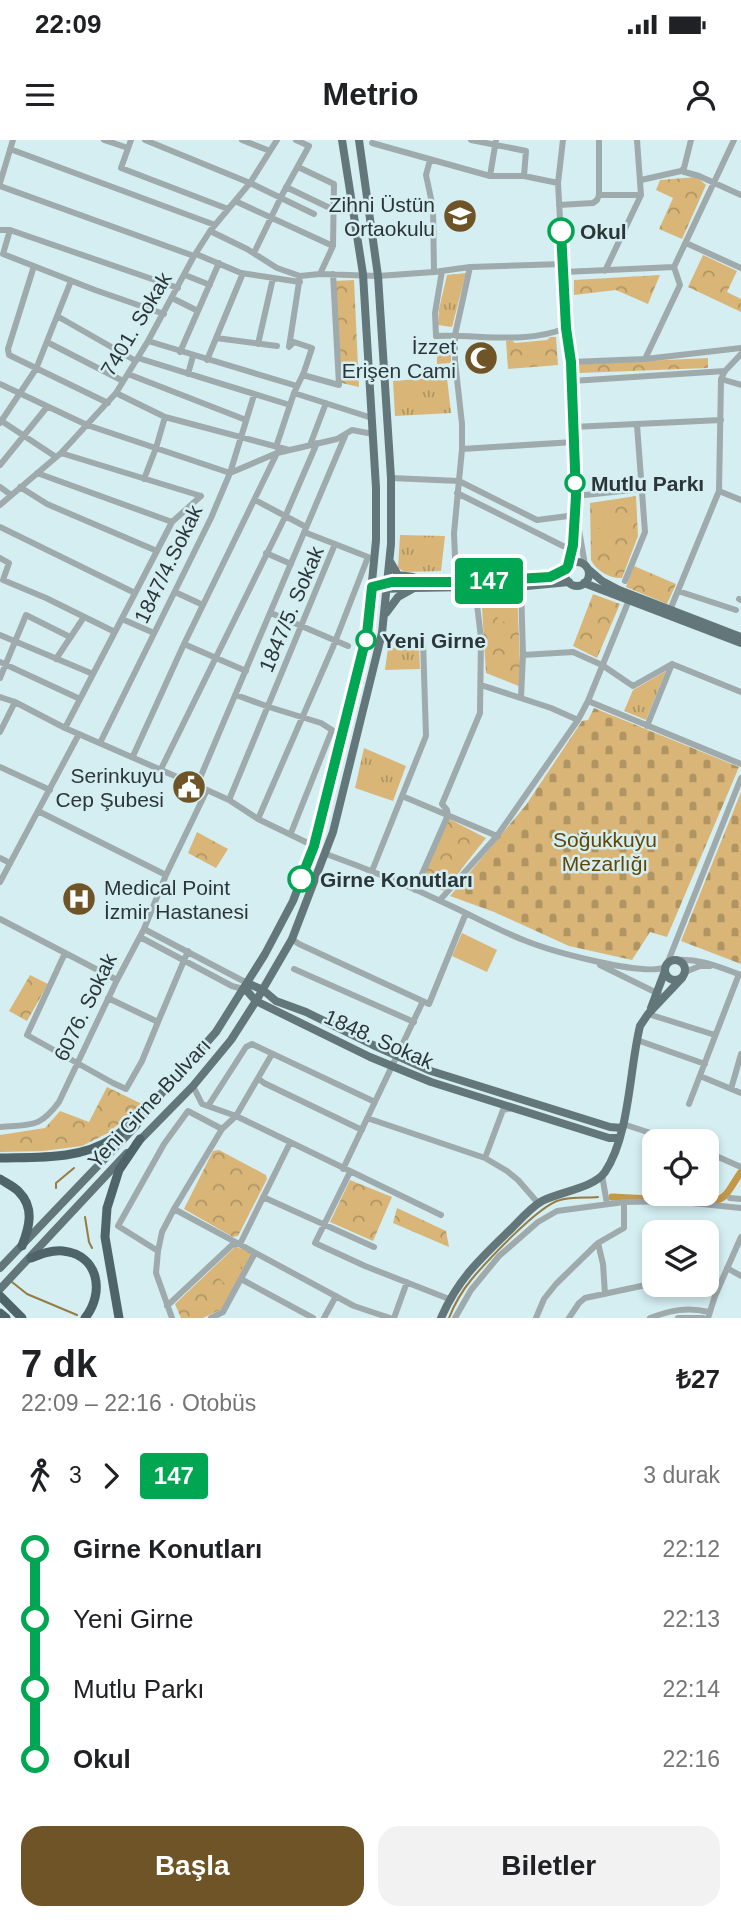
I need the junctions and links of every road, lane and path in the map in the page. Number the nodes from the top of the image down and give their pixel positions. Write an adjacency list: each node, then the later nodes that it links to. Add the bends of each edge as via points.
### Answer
1 (13, 140): 19 (street)
2 (104, 140): 18 (street)
3 (131, 140): 18 (street)
4 (145, 140): 29 (street)
5 (243, 140): 20 (street)
6 (277, 140): 20 (street, 7401. Sokak)
7 (296, 140): 22 (street, via 309,146)
8 (342, 140): 61 (main road, Yeni Girne Bulvarı)
9 (359, 140): 63 (main road, Yeni Girne Bulvarı)
10 (471, 140): 17 (street)
11 (563, 140): 30 (street)
12 (598, 140): 33 (street)
13 (637, 140): 27 (street)
14 (691, 140): 24 (street)
15 (734, 140): 31 (street)
16 (372, 143): 21 (street)
17 (496, 143): 25 (street); 26 (street, via 526,151)
18 (128, 148): 39 (street, via 121,168)
19 (10, 149): 23 (street); 43 (street)
20 (270, 151): 29 (street, 7401. Sokak)
21 (430, 160): 25 (street); 57 (street, via 426,175)
22 (298, 167): 32 (street); 40 (street, via 334,184)
23 (2, 168): 28 (street)
24 (681, 171): 27 (street); 31 (street)
25 (490, 176): 26 (street)
26 (524, 176): 30 (street)
27 (641, 180): 34 (street)
28 (0, 182): 49 (street)
29 (250, 183): 36 (street); 37 (street, 7401. Sokak)
30 (558, 183): 38 (street)
31 (714, 183): 35 (street); 46 (street)
32 (286, 187): 36 (street); 40 (street)
33 (599, 195): 34 (street); 38 (street, via 593,203)
34 (641, 195): 56 (street)
35 (741, 195)
36 (280, 198): 41 (street); 42 (street)
37 (235, 201): 39 (street, 7401. Sokak); 42 (street)
38 (559, 205): 54 (street)
39 (228, 209): 43 (street, 7401. Sokak)
40 (334, 210): 47 (street)
41 (314, 214)
42 (271, 218): 47 (street); 48 (street)
43 (213, 228): 48 (street); 49 (street, 7401. Sokak)
44 (0, 230): 45 (street)
45 (10, 230): 51 (street, via 2,254); 68 (street)
46 (686, 243): 53 (street); 55 (street)
47 (333, 246): 59 (street)
48 (254, 253): 65 (street)
49 (195, 255): 50 (street); 62 (street, 7401. Sokak)
50 (219, 263): 58 (street); 67 (street)
51 (34, 267): 66 (street); 88 (street, via 8,354)
52 (470, 267): 54 (street); 57 (street); 74 (street)
53 (674, 267): 56 (street); 85 (street, via 680,285)
54 (563, 268): 56 (street); 73 (street)
55 (741, 268)
56 (605, 271)
57 (438, 272): 63 (street); 74 (street, via 436,336)
58 (243, 273): 64 (street); 75 (street)
59 (320, 274): 60 (street); 65 (street)
60 (333, 274): 61 (street); 89 (street)
61 (363, 274): 63 (street); 109 (main road, Yeni Girne Bulvarı)
62 (186, 275): 67 (street); 68 (street, 7401. Sokak)
63 (378, 276): 130 (main road, Yeni Girne Bulvarı)
64 (273, 278): 65 (street); 78 (street)
65 (300, 279): 93 (street, via 289,346 294,342 312,348)
66 (71, 281): 71 (street); 72 (street)
67 (210, 285): 70 (street)
68 (178, 288): 69 (street, 7401. Sokak)
69 (172, 298): 70 (street); 71 (street, 7401. Sokak)
70 (198, 311): 81 (street)
71 (164, 313): 76 (street, 7401. Sokak)
72 (57, 316): 77 (street); 84 (street)
73 (566, 328): 74 (street, via 549,335 494,339); 87 (street)
74 (455, 335): 123 (street)
75 (216, 338): 78 (street); 86 (street)
76 (148, 341): 81 (street); 84 (street, 7401. Sokak)
77 (47, 342): 88 (street); 96 (street)
78 (258, 344): 79 (street)
79 (277, 346)
80 (741, 348): 85 (street)
81 (180, 352): 83 (street)
82 (741, 354): 90 (street)
83 (193, 356): 86 (street); 92 (street)
84 (137, 359): 91 (street, 7401. Sokak); 92 (street)
85 (645, 359): 87 (street)
86 (207, 360): 100 (street)
87 (571, 362): 97 (street)
88 (36, 369): 101 (street); 104 (street)
89 (338, 370): 93 (street, via 339,384); 94 (street, via 347,370)
90 (725, 371): 95 (street); 97 (street)
91 (128, 374): 96 (street, 7401. Sokak); 110 (street)
92 (188, 374): 103 (street)
93 (303, 375): 100 (street)
94 (352, 376)
95 (721, 379): 99 (street); 111 (street)
96 (123, 381): 102 (street, 7401. Sokak)
97 (572, 381): 115 (street)
98 (0, 384): 101 (street)
99 (741, 385)
100 (295, 389): 105 (street); 106 (street)
101 (21, 393): 107 (street); 112 (street)
102 (116, 393): 104 (street, 7401. Sokak); 108 (street)
103 (254, 395): 106 (street); 110 (street, 1847/4.Sokak)
104 (108, 403): 113 (street, 7401. Sokak)
105 (326, 403): 109 (street); 121 (street)
106 (290, 405): 124 (street)
107 (47, 407): 113 (street); 117 (street)
108 (165, 417): 119 (street); 122 (street)
109 (372, 418): 116 (main road, Yeni Girne Bulvarı)
110 (246, 420): 119 (street, 1847/4.Sokak)
111 (721, 420): 114 (street); 135 (street)
112 (0, 421): 117 (street)
113 (87, 425): 122 (street); 125 (street, 7401. Sokak)
114 (637, 425): 115 (street); 134 (street)
115 (573, 427): 120 (street)
116 (373, 434): 118 (street, via 352,430); 165 (main road, Yeni Girne Bulvarı)
117 (23, 435): 125 (street); 126 (street)
118 (346, 435): 121 (street); 146 (street)
119 (242, 438): 124 (street); 128 (street, 1847/4.Sokak)
120 (574, 442): 123 (street); 138 (street)
121 (313, 444): 124 (street); 143 (street)
122 (156, 448): 128 (street); 129 (street)
123 (462, 449): 131 (street)
124 (277, 450): 128 (street); 139 (street)
125 (58, 455): 127 (street, 7401. Sokak); 129 (street)
126 (0, 465)
127 (37, 473): 133 (street, 7401. Sokak); 144 (street)
128 (230, 474): 169 (street, 1847/4.Sokak)
129 (144, 478): 144 (street, via 201,496)
130 (391, 478): 131 (street); 152 (main road, Yeni Girne Bulvarı)
131 (459, 481): 136 (street); 142 (street, via 537,520)
132 (0, 487): 137 (street)
133 (20, 487): 137 (street, 7401. Sokak); 149 (street, via 47,504)
134 (641, 489): 138 (street); 158 (street, via 645,532)
135 (719, 491): 140 (street); 168 (street)
136 (457, 493): 148 (street); 159 (street)
137 (11, 495): 141 (street, 7401. Sokak)
138 (576, 496): 142 (street)
139 (256, 500): 143 (street); 172 (street)
140 (741, 500)
141 (0, 505)
142 (576, 515): 154 (street); 155 (street)
143 (285, 517): 146 (street); 150 (street)
144 (172, 522): 149 (street)
145 (0, 527): 170 (street)
146 (305, 530): 147 (street); 153 (street)
147 (335, 544): 179 (street, 1847/5. Sokak); 185 (street, 1847/5. Sokak, via 368,557)
148 (563, 546)
149 (157, 551): 170 (street)
150 (266, 553): 153 (street); 192 (street)
151 (0, 558): 156 (street, via 9,563)
152 (389, 561): 157 (main road, via 398,575); 162 (main road, Yeni Girne Bulvarı)
153 (291, 565): 175 (street)
154 (567, 567): 155 (main road, via 578,562); 159 (main road, via 550,577); 160 (main road)
155 (587, 567): 161 (main road); 173 (main road, via 619,590)
156 (3, 580): 164 (street); 176 (street)
157 (433, 581): 159 (main road); 162 (main road)
158 (625, 581)
159 (456, 582)
160 (569, 582): 161 (main road); 163 (main road)
161 (584, 583): 171 (main road)
162 (387, 586): 165 (main road); 167 (main road); 178 (main road, Yeni Girne Bulvarı)
163 (521, 586): 166 (main road); 191 (street)
164 (0, 587)
165 (372, 587): 231 (main road, Yeni Girne Bulvarı, via 367,634)
166 (475, 587): 167 (main road); 200 (street)
167 (414, 588): 178 (main road, via 391,604)
168 (678, 591): 173 (street); 174 (street)
169 (174, 592): 172 (street); 181 (street, 1847/4.Sokak)
170 (135, 593): 177 (street)
171 (629, 600): 188 (main road); 196 (street)
172 (203, 605): 189 (street)
173 (670, 610): 184 (main road)
174 (736, 610)
175 (271, 613): 179 (street); 197 (street)
176 (84, 617): 180 (street); 183 (street)
177 (122, 619): 180 (street); 181 (street)
178 (383, 619): 232 (main road, Yeni Girne Bulvarı, via 364,713)
179 (302, 627): 185 (street); 208 (street, 1847/5. Sokak)
180 (115, 632): 198 (street)
181 (154, 633): 215 (street, 1847/4.Sokak)
182 (0, 635): 187 (street)
183 (70, 637): 187 (street, via 26,615); 193 (street)
184 (741, 637)
185 (336, 640): 190 (street); 209 (street)
186 (423, 641): 224 (street, via 426,736)
187 (16, 642): 193 (street); 194 (street)
188 (741, 643)
189 (184, 644): 192 (street); 216 (street)
190 (348, 646)
191 (523, 655): 196 (street, via 573,652); 204 (street)
192 (216, 657): 197 (street); 219 (street)
193 (56, 659): 198 (street)
194 (2, 663): 199 (street); 205 (street)
195 (672, 664): 196 (street, via 633,687); 201 (street); 211 (street)
196 (602, 665): 206 (street)
197 (246, 671): 202 (street)
198 (93, 674): 205 (street)
199 (0, 678)
200 (481, 685): 204 (street); 227 (street, via 480,713 442,804)
201 (741, 692)
202 (236, 695): 208 (street); 221 (street)
203 (0, 697): 207 (street)
204 (521, 697): 210 (street)
205 (80, 699): 212 (street)
206 (588, 701): 210 (street); 211 (street)
207 (15, 702): 212 (street); 213 (street)
208 (269, 708): 209 (street); 225 (street, 1847/5. Sokak)
209 (302, 718): 228 (street); 229 (street, via 332,730)
210 (578, 720): 230 (street)
211 (647, 726): 217 (street)
212 (65, 727): 214 (street)
213 (0, 732)
214 (79, 734): 215 (street); 222 (street)
215 (100, 743): 216 (street)
216 (133, 756): 219 (street)
217 (741, 764)
218 (0, 767): 222 (street)
219 (161, 769): 221 (street)
220 (741, 778): 250 (street)
221 (197, 785): 223 (street)
222 (50, 790): 226 (street)
223 (207, 790): 225 (street); 237 (street, 6076. Sokak)
224 (402, 796): 227 (street); 235 (street)
225 (229, 800): 228 (street)
226 (38, 811): 234 (street); 237 (street)
227 (448, 815): 230 (street); 239 (street)
228 (258, 818): 229 (street)
229 (291, 833): 231 (street)
230 (497, 836): 240 (street)
231 (314, 846): 256 (main road, Yeni Girne Bulvarı, via 293,901)
232 (326, 853): 235 (street); 245 (main road, Yeni Girne Bulvarı)
233 (0, 858): 234 (street)
234 (10, 863): 236 (street)
235 (372, 871): 239 (street)
236 (2, 873): 238 (street)
237 (166, 875): 243 (street, 6076. Sokak)
238 (0, 882)
239 (415, 890): 240 (street)
240 (440, 900): 241 (street)
241 (466, 913): 249 (street, via 526,941); 261 (street, via 429,1004)
242 (0, 919): 247 (street)
243 (144, 929): 244 (street, 6076. Sokak); 246 (street, 1848. Sokak)
244 (139, 937): 248 (street, 1848. Sokak); 255 (street, 6076. Sokak)
245 (292, 939): 257 (main road, Yeni Girne Bulvarı); 261 (street)
246 (188, 951): 248 (street); 256 (street, 1848. Sokak)
247 (65, 953): 255 (street); 270 (street, via 27,1035)
248 (184, 960): 256 (street, 1848. Sokak, via 232,986); 264 (street)
249 (592, 961): 250 (street, via 653,971); 258 (street)
250 (668, 965): 252 (street, via 697,961); 253 (main road, via 684,965); 253 (main road, via 667,976 672,980); 258 (main road)
251 (294, 969): 263 (street)
252 (725, 969): 253 (street, via 700,966); 254 (street)
253 (684, 975): 258 (main road)
254 (740, 975): 265 (street)
255 (117, 980): 259 (street, 6076. Sokak)
256 (245, 986): 257 (main road, 1848. Sokak); 260 (main road, 1848. Sokak); 279 (main road, Yeni Girne Bulvarı, via 216,1032)
257 (262, 990): 260 (main road, Yeni Girne Bulvarı); 269 (main road, 1848. Sokak, via 276,1001)
258 (661, 994): 262 (main road)
259 (108, 998): 264 (street); 270 (street, 6076. Sokak)
260 (256, 1001): 272 (main road, 1848. Sokak); 275 (main road, Yeni Girne Bulvarı)
261 (423, 1001): 263 (street)
262 (648, 1014): 265 (street); 266 (main road)
263 (414, 1021): 269 (street)
264 (158, 1022): 270 (street, via 126,1089)
265 (715, 1035): 271 (street)
266 (637, 1040): 271 (street); 287 (main road)
267 (272, 1054): 274 (street); 278 (street); 281 (street, via 252,1044 246,1047)
268 (741, 1054): 276 (street)
269 (398, 1056): 272 (street); 287 (main road, 1848. Sokak, via 440,1074 610,1127)
270 (77, 1062): 288 (street, 6076. Sokak, via 47,1118)
271 (705, 1064): 273 (street)
272 (391, 1066): 278 (street); 282 (main road, 1848. Sokak)
273 (701, 1076): 276 (street); 280 (street)
274 (259, 1079): 285 (street); 290 (street)
275 (193, 1086): 281 (street, via 202,1104); 284 (main road, Yeni Girne Bulvarı)
276 (731, 1089): 277 (street)
277 (741, 1093)
278 (375, 1102): 286 (street)
279 (153, 1103): 296 (highway, via 111,1139 93,1148 63,1156); 316 (main road, Yeni Girne Bulvarı)
280 (688, 1104)
281 (208, 1106): 285 (street)
282 (512, 1108): 292 (main road, 1848. Sokak); 297 (street, via 503,1110)
283 (188, 1111): 284 (street); 289 (street); 318 (street, via 118,1226)
284 (167, 1112): 293 (main road, Yeni Girne Bulvarı)
285 (236, 1116): 289 (street); 294 (street)
286 (367, 1118): 290 (street); 297 (street)
287 (623, 1126): 291 (street); 292 (main road)
288 (0, 1128)
289 (222, 1129): 310 (street)
290 (362, 1130): 299 (street)
291 (642, 1131)
292 (619, 1138): 301 (main road)
293 (140, 1139): 321 (main road, Yeni Girne Bulvarı); 342 (highway, via 119,1170 107,1208 104,1237)
294 (290, 1143): 299 (street); 303 (street)
295 (719, 1157): 298 (street)
296 (0, 1158)
297 (485, 1158): 307 (street, via 513,1175)
298 (741, 1167)
299 (343, 1168): 300 (street)
300 (350, 1172): 311 (street); 312 (street)
301 (602, 1175): 307 (main road); 308 (street)
302 (0, 1179): 316 (highway, via 19,1191 28,1205 29,1227)
303 (263, 1197): 312 (street); 315 (street)
304 (730, 1198): 305 (street)
305 (741, 1199)
306 (624, 1202): 308 (street); 309 (street, via 673,1201); 314 (street, via 625,1228)
307 (538, 1203): 333 (main road, via 468,1272)
308 (607, 1204): 349 (street, via 564,1209 538,1222 499,1256)
309 (741, 1208)
310 (174, 1209): 315 (street); 318 (street)
311 (441, 1215)
312 (324, 1225): 317 (street); 327 (street, via 315,1243)
313 (741, 1237): 320 (street)
314 (598, 1243): 330 (street); 350 (street, via 556,1284)
315 (240, 1244): 319 (street); 334 (street, via 232,1245)
316 (22, 1246): 323 (main road, Yeni Girne Bulvarı)
317 (374, 1247)
318 (158, 1251): 334 (street, via 156,1272)
319 (255, 1253): 326 (street); 332 (street)
320 (731, 1257): 322 (street); 324 (street)
321 (31, 1258): 329 (main road, Yeni Girne Bulvarı); 341 (highway, via 61,1251 89,1264 97,1289 94,1306)
322 (741, 1258)
323 (0, 1268)
324 (727, 1268): 325 (street); 338 (street)
325 (741, 1276)
326 (241, 1279): 344 (street, via 223,1312); 345 (street)
327 (407, 1282): 333 (street); 347 (street)
328 (642, 1286): 330 (street)
329 (0, 1289)
330 (605, 1294): 351 (street, via 585,1298)
331 (0, 1296): 336 (highway)
332 (336, 1296): 337 (street); 346 (street)
333 (449, 1299): 348 (main road)
334 (167, 1306): 343 (street)
335 (0, 1312): 339 (highway)
336 (19, 1315): 340 (highway)
337 (374, 1315): 347 (street)
338 (707, 1316): 352 (street, via 683,1308); 353 (street)
339 (6, 1318)
340 (29, 1318)
341 (85, 1318)
342 (119, 1318)
343 (172, 1318)
344 (211, 1318)
345 (313, 1318)
346 (324, 1318)
347 (392, 1318)
348 (441, 1318)
349 (455, 1318)
350 (536, 1318)
351 (569, 1318)
352 (650, 1318)
353 (678, 1318)

